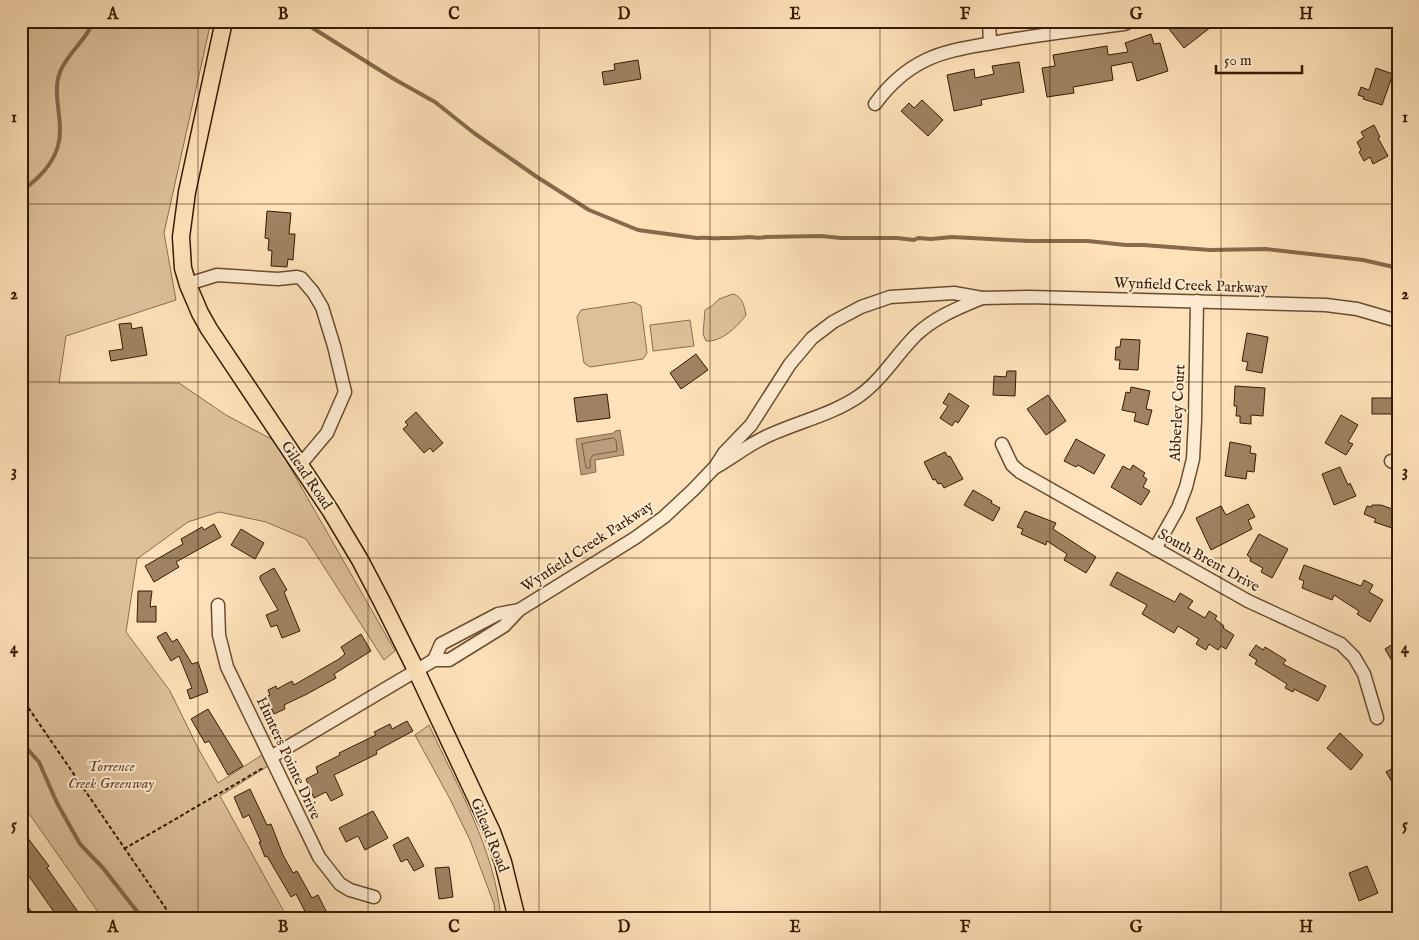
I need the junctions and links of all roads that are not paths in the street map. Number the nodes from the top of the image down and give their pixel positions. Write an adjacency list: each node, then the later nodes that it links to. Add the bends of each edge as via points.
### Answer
1 (224, 21): 6 (main road, Gilead Road, via 183,213 181,250)
2 (989, 21): 4 (street)
3 (1131, 21): 4 (street)
4 (990, 43): 5 (street, via 927,60 888,86)
5 (874, 104)
6 (188, 284): 11 (main road, Gilead Road, via 210,329); 11 (street, via 217,275 297,277 313,292 322,307 345,392 327,433)
7 (982, 298): 8 (street, Wynfield Creek Parkway); 12 (street, Wynfield Creek Parkway, via 933,320 858,397 842,407 772,433); 12 (street, Wynfield Creek Parkway, via 954,293 890,297 833,322 812,338 790,364 751,425)
8 (1197, 301): 9 (street, Wynfield Creek Parkway, via 1326,305 1357,309); 13 (street, Abberley Court, via 1193,459 1178,508)
9 (1398, 321)
10 (1002, 444): 13 (street, South Brent Drive, via 1012,465 1020,472)
11 (300, 465): 15 (main road, Gilead Road, via 360,560)
12 (715, 467): 15 (street, Wynfield Creek Parkway, via 649,529 519,610 504,626 449,660 434,660)
13 (1155, 549): 16 (street, South Brent Drive, via 1248,602 1346,647 1364,674)
14 (218, 605): 17 (street, Hunters Pointe Drive, via 218,630 227,667)
15 (416, 670): 17 (street, Wynfield Creek Parkway); 21 (main road, Gilead Road, via 492,832)
16 (1377, 718)
17 (270, 761): 18 (street, Hunters Pointe Drive, via 318,856 340,884)
18 (374, 897)
19 (21, 909): 20 (street)
20 (28, 919)
21 (517, 919)

